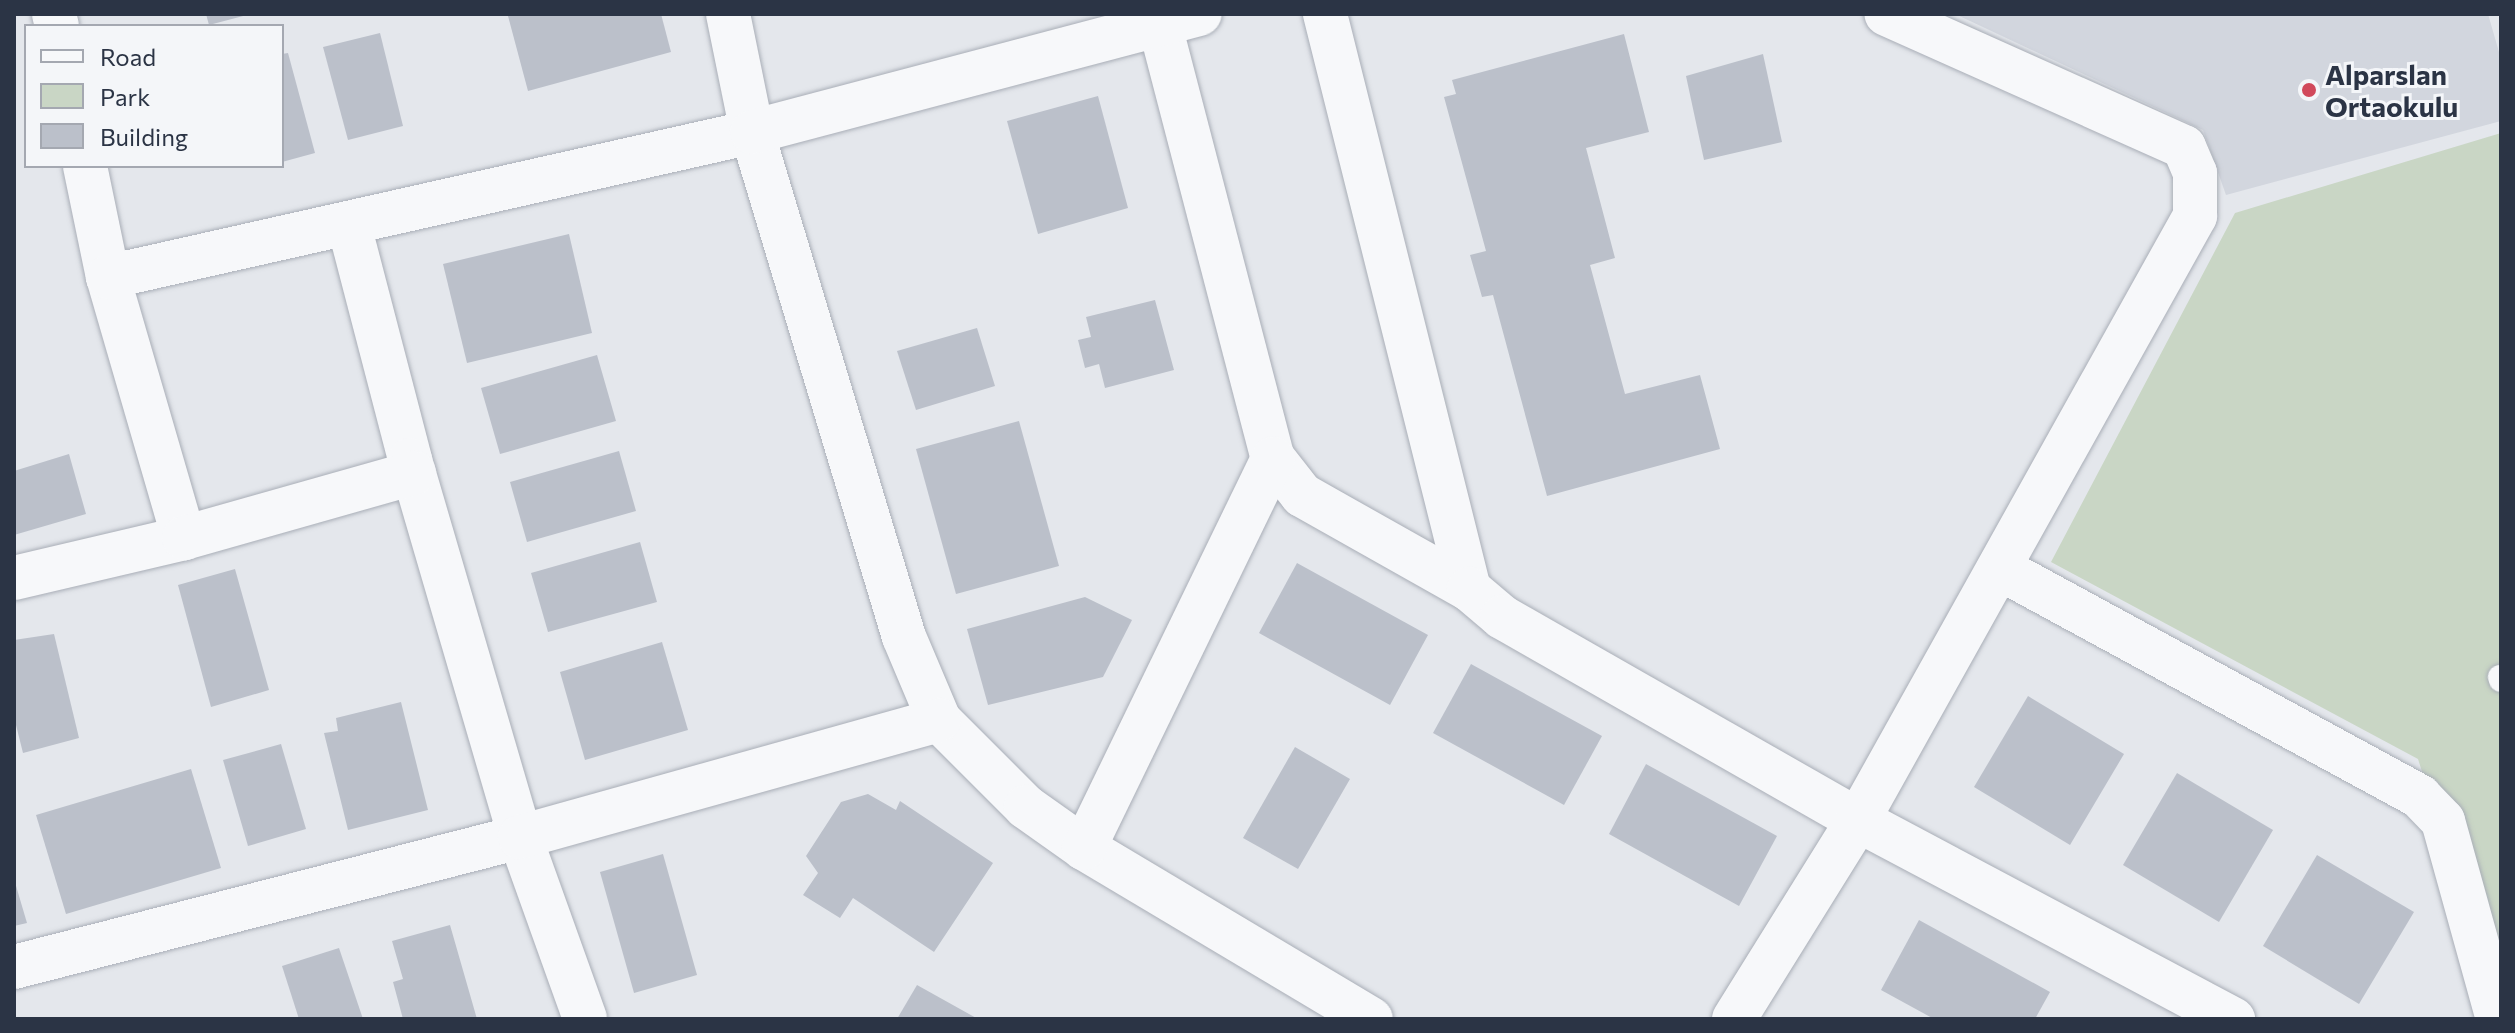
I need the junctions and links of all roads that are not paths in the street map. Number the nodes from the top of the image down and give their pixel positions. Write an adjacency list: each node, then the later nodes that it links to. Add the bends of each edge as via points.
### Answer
1 (728, 14): 5 (street)
2 (1325, 14): 14 (street)
3 (1886, 14): 12 (street, via 2184,147 2195,173 2195,216)
4 (1172, 17): 5 (street); 9 (street)
5 (752, 132): 7 (street); 15 (street, via 904,637)
6 (85, 168): 8 (street)
7 (349, 225): 8 (street); 10 (street)
8 (108, 277): 11 (street)
9 (1273, 458): 14 (street, via 1302,495); 18 (street)
10 (414, 473): 11 (street); 17 (street)
11 (184, 538): 13 (street)
12 (1999, 568): 16 (street); 24 (street, via 2420,797 2443,821)
13 (14, 578)
14 (1469, 589): 16 (street, via 1502,617)
15 (939, 720): 17 (street); 18 (street, via 1026,807)
16 (1858, 820): 22 (street); 23 (street)
17 (520, 837): 19 (street); 20 (street)
18 (1084, 848): 21 (street)
19 (14, 967)
20 (585, 1019)
21 (1371, 1019)
22 (1734, 1019)
23 (2233, 1019)
24 (2498, 1019)

